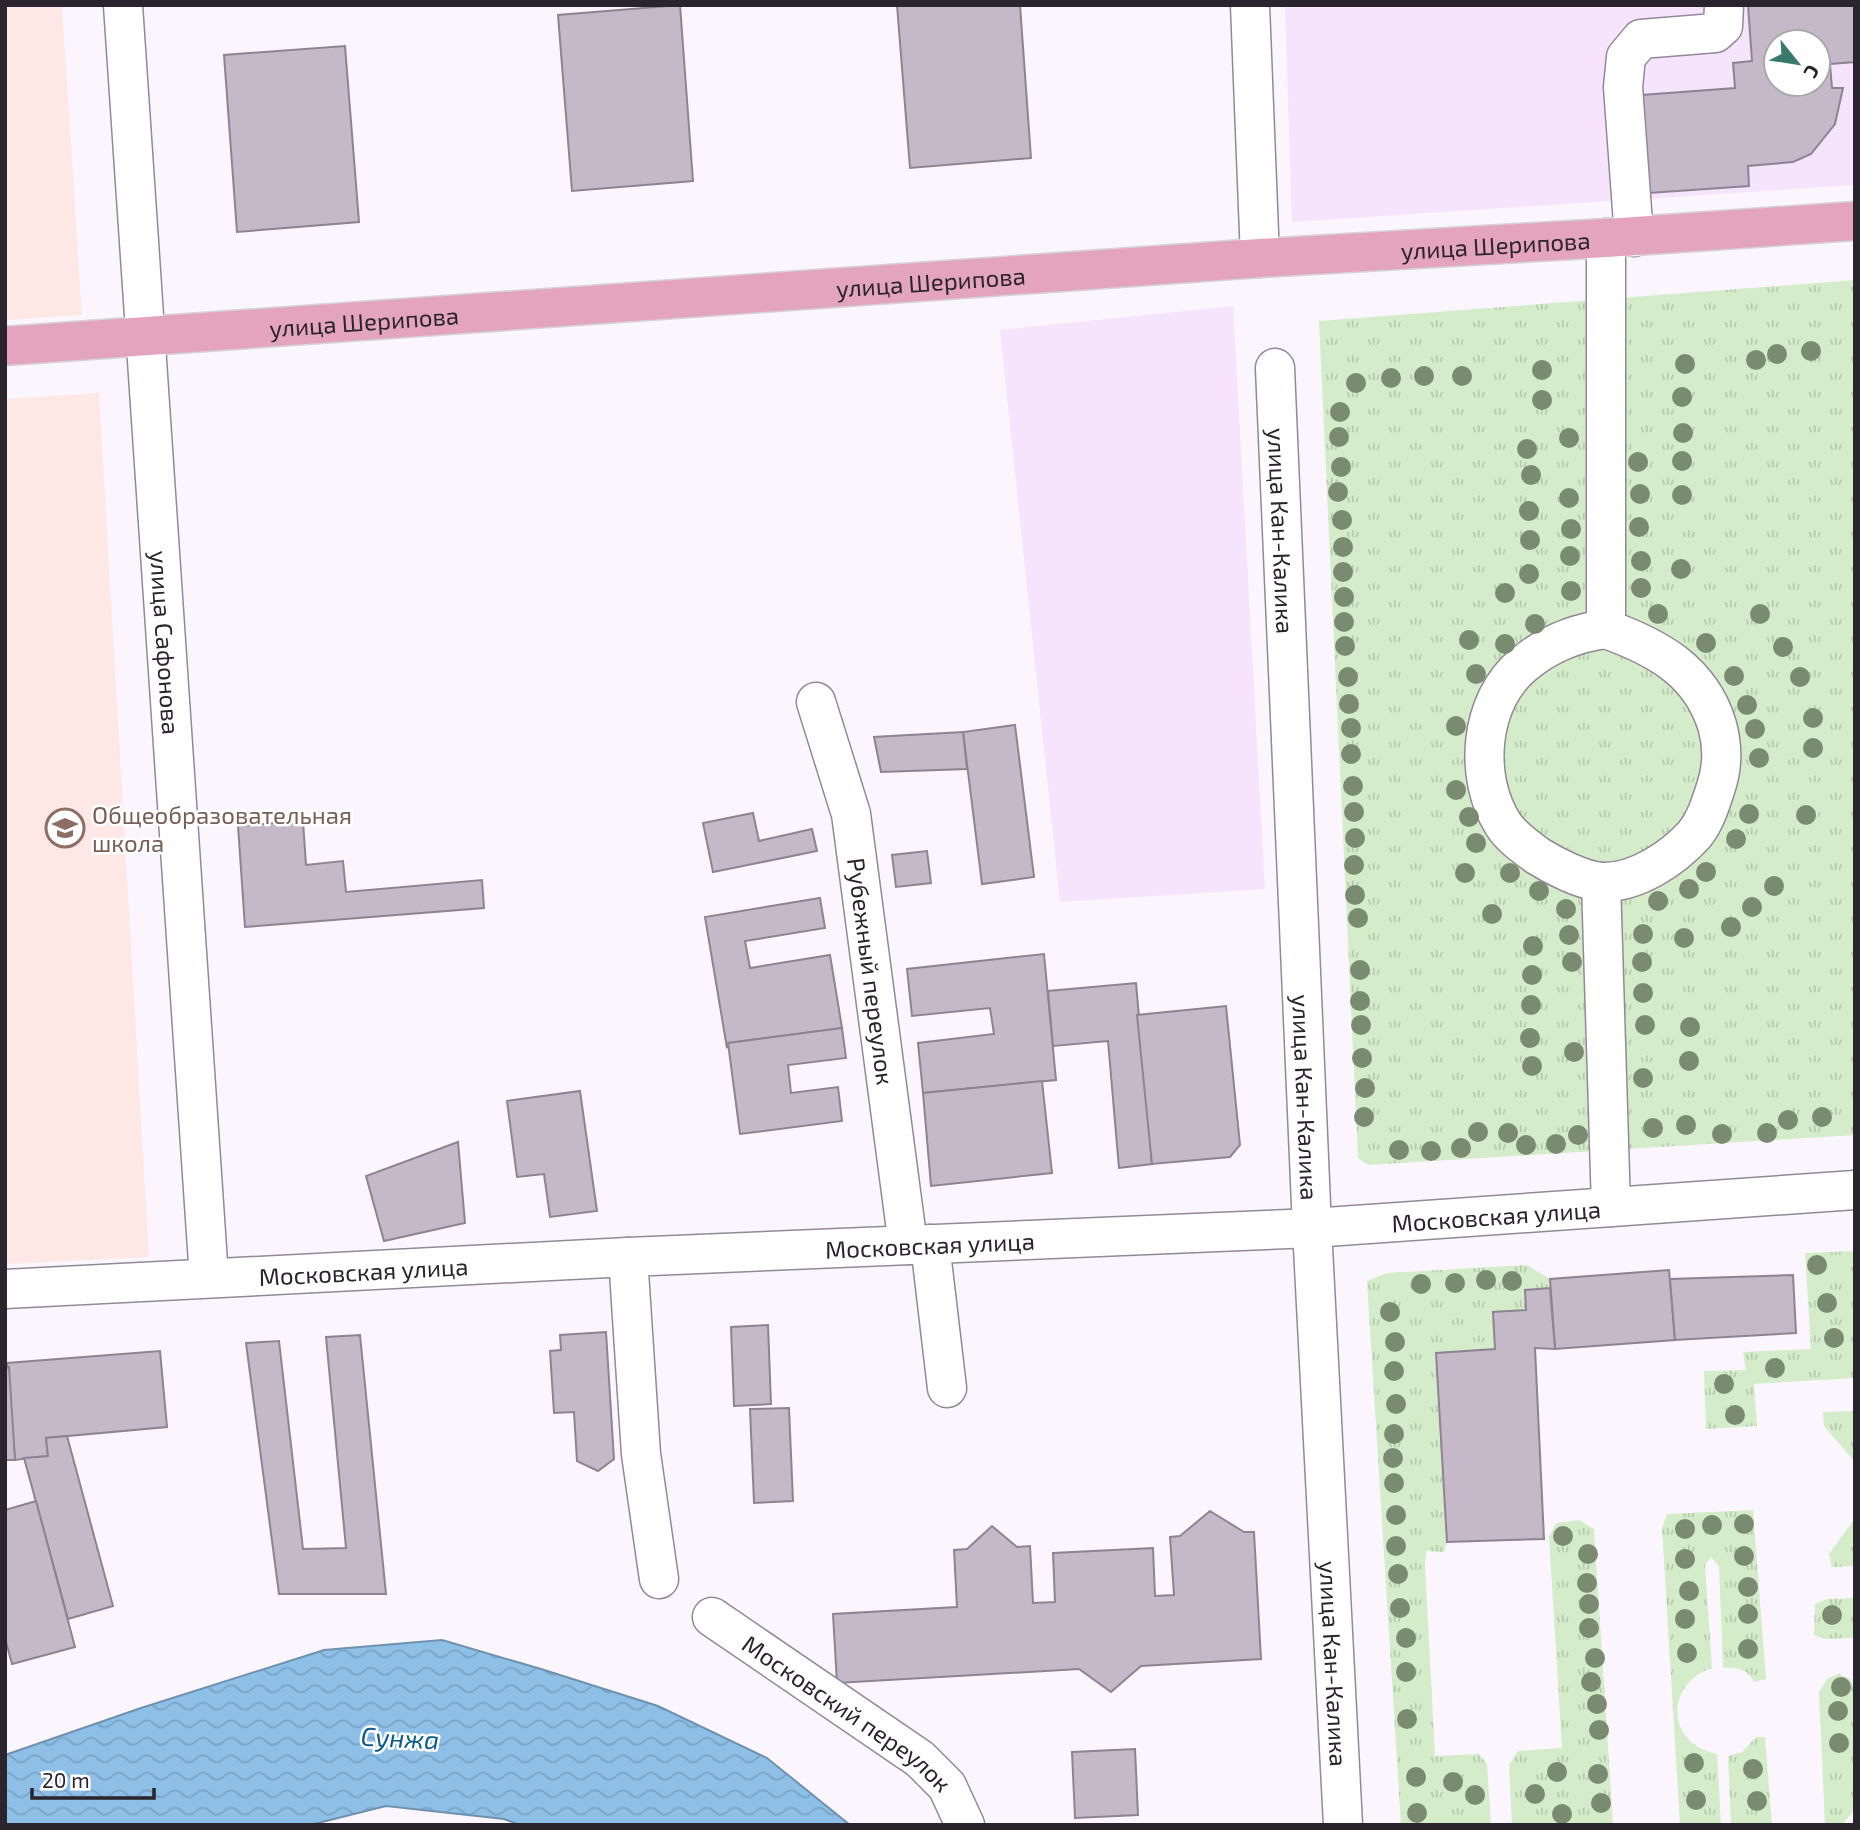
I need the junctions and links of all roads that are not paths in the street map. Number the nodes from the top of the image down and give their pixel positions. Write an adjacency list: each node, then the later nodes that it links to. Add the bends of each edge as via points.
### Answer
1 (123, 5): 7 (street, улица Сафонова)
2 (1250, 5): 6 (street)
3 (1724, 5): 5 (street, via 1723,26 1716,33 1641,39 1626,57)
4 (1855, 221): 5 (main road, улица Шерипова)
5 (1620, 238): 6 (main road, улица Шерипова); 10 (street)
6 (1260, 258): 7 (main road, улица Шерипова)
7 (147, 335): 8 (main road, улица Шерипова); 18 (street, улица Сафонова)
8 (5, 346)
9 (1275, 368): 15 (street, улица Кан-Калика)
10 (1606, 629): 12 (street, via 1657,650 1691,676 1712,709 1722,754 1711,803 1698,830 1677,853 1628,877); 12 (street, via 1581,633 1522,665 1490,716 1483,745 1485,774 1503,825 1544,860)
11 (816, 702): 16 (street, Рубежный переулок, via 851,814)
12 (1601, 882): 14 (street)
13 (1855, 1190): 14 (street, Московская улица)
14 (1611, 1207): 15 (street, Московская улица)
15 (1312, 1228): 16 (street, Московская улица); 24 (street, улица Кан-Калика)
16 (919, 1244): 17 (street, Московская улица); 20 (street, Рубежный переулок)
17 (628, 1257): 18 (street, Московская улица); 21 (street, via 641,1454)
18 (209, 1278): 19 (street, Московская улица)
19 (5, 1289)
20 (947, 1388)
21 (659, 1579)
22 (712, 1617): 23 (street, Московский переулок, via 920,1759 947,1786)
23 (965, 1825)
24 (1343, 1825)

